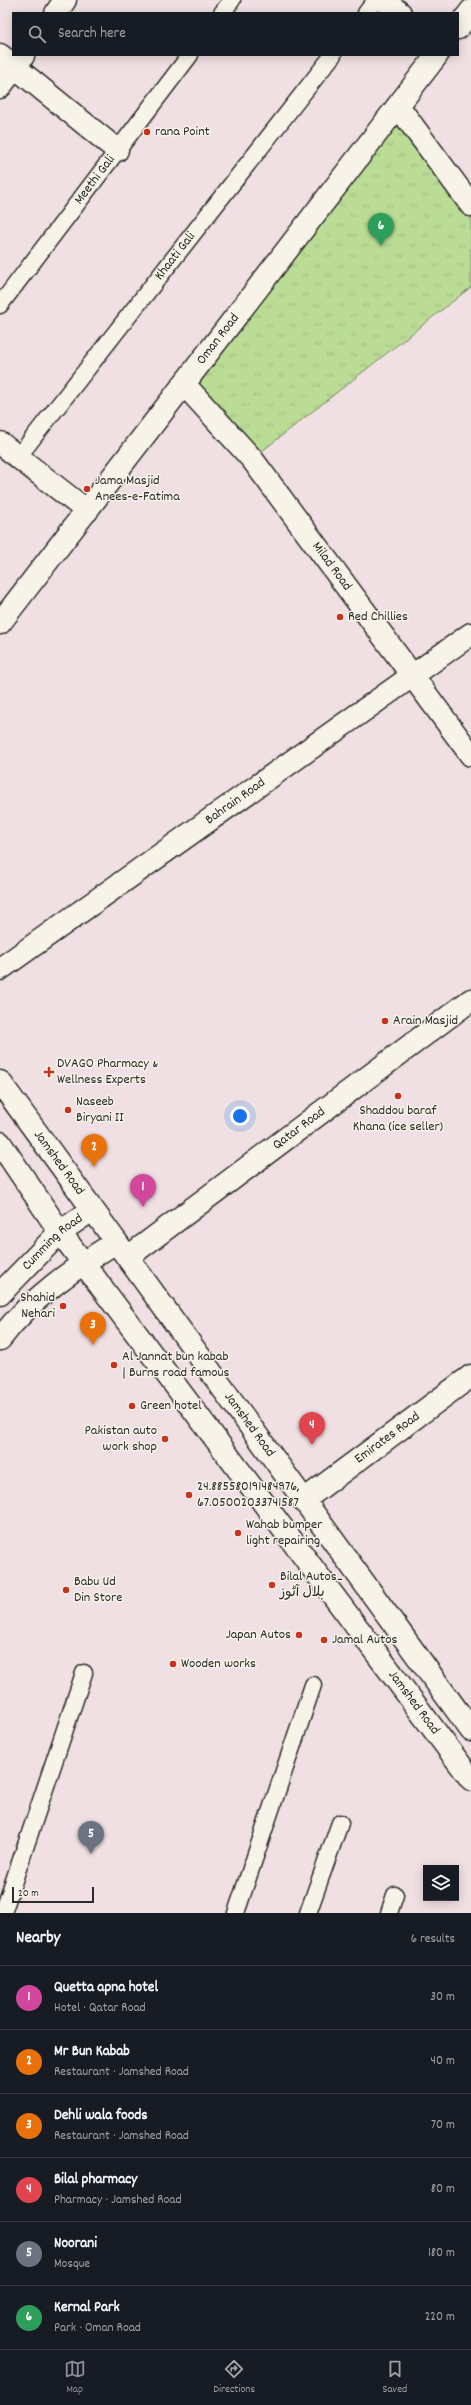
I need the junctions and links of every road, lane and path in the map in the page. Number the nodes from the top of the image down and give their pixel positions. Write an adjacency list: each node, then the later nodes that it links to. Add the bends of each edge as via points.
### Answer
1 (65, 0): 6 (street)
2 (232, 0): 7 (lane)
3 (376, 0): 8 (lane)
4 (383, 0): 9 (street)
5 (471, 11): 10 (street)
6 (57, 12)
7 (223, 12)
8 (367, 12)
9 (399, 12)
10 (459, 27)
11 (189, 56): 17 (lane, Meethi Gali)
12 (332, 56): 22 (lane, Khaati Gali)
13 (437, 56): 16 (street, Oman Road)
14 (13, 59): 15 (street); 17 (street)
15 (0, 87)
16 (398, 106): 18 (street); 20 (street, Oman Road)
17 (117, 150): 19 (lane, Meethi Gali)
18 (471, 205)
19 (0, 305)
20 (184, 384): 23 (street, Oman Road); 26 (street, Milad Road, via 252,459)
21 (0, 443): 22 (street)
22 (18, 457): 23 (street)
23 (87, 511): 24 (street, Oman Road)
24 (0, 623)
25 (471, 634): 26 (street, Bahrain Road)
26 (412, 676): 27 (street, Milad Road); 28 (street, Bahrain Road)
27 (471, 755)
28 (0, 969)
29 (471, 1000): 34 (street, Qatar Road)
30 (0, 1082): 32 (street, Jamshed Road)
31 (0, 1143): 33 (street, Jamshed Road)
32 (92, 1210): 33 (street, Cumming Road); 34 (street, Jamshed Road)
33 (60, 1232): 35 (street, Jamshed Road); 36 (street, Cumming Road)
34 (122, 1250): 35 (street); 39 (street, Jamshed Road)
35 (83, 1263): 37 (street, via 18,1317); 43 (street, Jamshed Road)
36 (0, 1294)
37 (0, 1339)
38 (471, 1376): 39 (street, Emirates Road)
39 (304, 1500): 42 (street, Jamshed Road)
40 (84, 1673): 46 (lane)
41 (313, 1685): 47 (lane)
42 (471, 1730)
43 (471, 1779)
44 (340, 1823): 48 (lane)
45 (395, 1895): 49 (lane)
46 (3, 1913)
47 (236, 1913)
48 (308, 1913)
49 (389, 1913)

